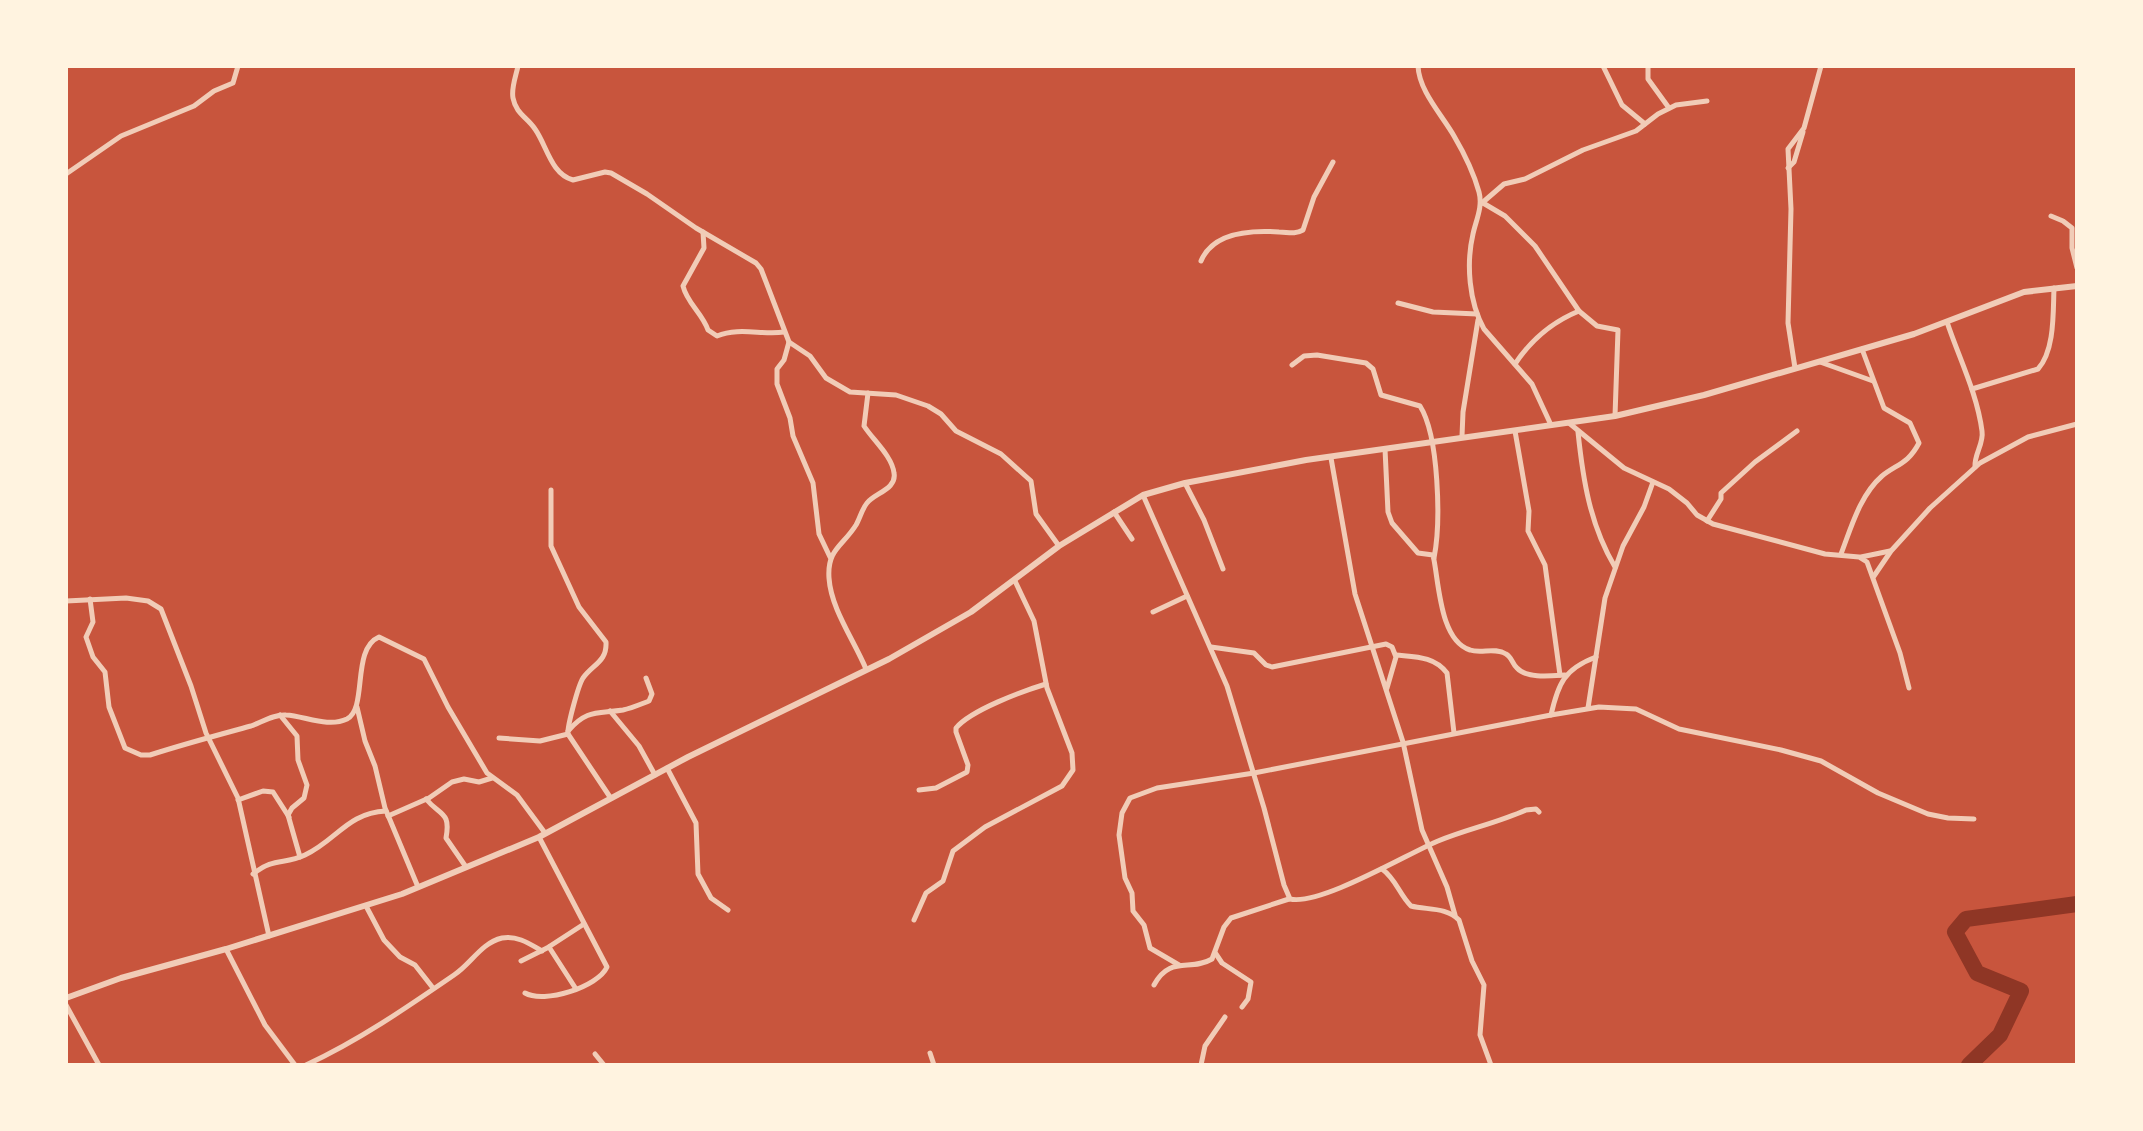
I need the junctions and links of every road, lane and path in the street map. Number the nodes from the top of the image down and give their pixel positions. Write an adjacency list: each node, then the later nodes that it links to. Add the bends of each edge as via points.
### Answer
1 (238, 66): 11 (street, via 233,83 194,106 121,136)
2 (518, 66): 14 (street, via 514,102 561,175 573,180 611,173)
3 (1418, 66): 12 (street)
4 (1603, 66): 9 (street, via 1622,105)
5 (1648, 66): 8 (street, via 1648,79)
6 (1821, 66): 29 (street, via 1803,131 1788,149 1788,323)
7 (1707, 101): 8 (street)
8 (1669, 108): 9 (street)
9 (1645, 124): 12 (street, via 1504,184)
10 (1333, 162): 15 (street, via 1301,232 1224,237 1207,248)
11 (66, 174)
12 (1482, 203): 20 (street, via 1505,216 1535,246); 21 (street, via 1469,256)
13 (2051, 216): 16 (street, via 2072,228)
14 (703, 232): 23 (street, via 756,263); 23 (street, via 704,248 683,286 711,334)
15 (1201, 261)
16 (2077, 268)
17 (2077, 286): 18 (street)
18 (2054, 287): 22 (street, via 2024,292); 31 (street, via 2044,362 2038,369)
19 (1398, 303): 21 (street)
20 (1579, 311): 27 (street, via 1554,322); 33 (street, via 1597,326 1619,332)
21 (1478, 317): 27 (street); 40 (street)
22 (1947, 322): 25 (street); 31 (street)
23 (784, 332): 24 (street)
24 (789, 342): 32 (street, via 836,386); 56 (street, via 777,369 777,384 813,483 819,534)
25 (1862, 349): 26 (street); 30 (street)
26 (1819, 361): 29 (street); 30 (street)
27 (1515, 364): 36 (street, via 1537,391)
28 (1292, 365): 41 (street, via 1310,355 1366,363 1381,395 1420,406)
29 (1795, 368): 33 (street)
30 (1873, 381): 54 (street, via 1886,411 1910,423 1919,443 1864,500)
31 (1972, 389): 44 (street, via 1983,433)
32 (868, 393): 52 (street, via 928,406 956,431 1011,461 1031,481 1036,514); 56 (street, via 864,426 887,456 894,478 866,503)
33 (1615, 416): 34 (street)
34 (1568, 422): 36 (street); 38 (street)
35 (2077, 424): 44 (street, via 2028,437)
36 (1551, 425): 37 (street)
37 (1515, 431): 40 (street); 71 (street, via 1528,531 1546,570)
38 (1578, 431): 45 (street, via 1624,468); 58 (street, via 1585,494 1600,542)
39 (1797, 431): 50 (street, via 1721,493)
40 (1462, 436): 41 (street)
41 (1432, 441): 42 (street); 57 (street, via 1439,532)
42 (1385, 449): 43 (street); 57 (street, via 1392,523 1418,553 1431,553)
43 (1331, 458): 46 (street); 66 (street, via 1351,581)
44 (1975, 467): 53 (street)
45 (1653, 482): 50 (street, via 1679,495); 58 (street)
46 (1185, 483): 48 (street); 59 (street)
47 (551, 490): 81 (street, via 551,546 579,607 606,642 605,656 581,683)
48 (1143, 495): 49 (street); 62 (street)
49 (1113, 511): 51 (street); 52 (street)
50 (1707, 521): 54 (street)
51 (1132, 539)
52 (1059, 546): 61 (street)
53 (1891, 551): 55 (street); 60 (street)
54 (1841, 554): 55 (street)
55 (1859, 557): 60 (street)
56 (831, 558): 70 (street, via 832,593)
57 (1434, 559): 71 (street, via 1442,608 1461,644 1471,651 1506,654 1528,674)
58 (1615, 568): 69 (street, via 1601,612)
59 (1223, 569)
60 (1874, 576): 75 (street)
61 (1015, 581): 70 (street, via 971,612); 73 (street, via 1034,621)
62 (1187, 596): 65 (street); 67 (street)
63 (90, 599): 64 (street); 83 (street, via 148,601 161,609); 83 (street, via 93,622 86,637 105,672 109,707 125,748 150,755)
64 (66, 601)
65 (1153, 612)
66 (1373, 645): 67 (street, via 1272,667 1254,653); 68 (street, via 1390,645); 74 (street)
67 (1211, 647): 87 (street)
68 (1396, 655): 74 (street); 82 (street, via 1423,658 1444,669)
69 (1596, 657): 71 (street); 77 (street)
70 (866, 669): 86 (street)
71 (1562, 675): 80 (street)
72 (646, 678): 78 (street, via 651,699)
73 (1046, 684): 90 (street, via 962,721 956,732 967,772 936,788); 109 (street, via 1072,753 1073,770 1062,786 985,827 953,851 943,881 926,893)
74 (1387, 688): 85 (street)
75 (1909, 688)
76 (356, 704): 79 (street, via 343,720); 89 (street, via 359,676 376,637 417,654); 95 (street)
77 (1588, 708): 80 (street); 97 (street, via 1628,708 1679,729 1821,761 1928,814)
78 (609, 711): 81 (street, via 581,717); 88 (street)
79 (280, 715): 83 (street); 96 (street, via 297,736 307,789)
80 (1551, 715): 82 (street)
81 (568, 733): 84 (street, via 540,741); 91 (street)
82 (1454, 733): 85 (street)
83 (208, 737): 93 (street)
84 (499, 738)
85 (1403, 742): 87 (street); 99 (street)
86 (667, 768): 88 (street); 107 (street, via 696,823 698,874 711,898)
87 (1254, 773): 105 (street); 117 (street, via 1147,791 1130,798 1122,813 1119,846 1133,911 1144,925 1150,948)
88 (655, 775): 91 (street)
89 (492, 778): 92 (street, via 458,780); 98 (street, via 517,795)
90 (919, 790)
91 (610, 797): 98 (street)
92 (426, 799): 95 (street); 101 (street, via 444,814 446,838)
93 (238, 800): 96 (street, via 273,792); 103 (street)
94 (1539, 812): 99 (street, via 1526,810)
95 (387, 814): 100 (street, via 351,820); 104 (street)
96 (289, 817): 100 (street)
97 (1974, 819)
98 (542, 835): 101 (street); 110 (street)
99 (1427, 846): 102 (street); 108 (street)
100 (300, 857): 103 (street, via 273,861)
101 (466, 867): 104 (street)
102 (1382, 869): 105 (street, via 1302,900); 108 (street, via 1411,906)
103 (253, 874): 111 (street)
104 (418, 887): 106 (street)
105 (1290, 899): 115 (street, via 1231,918)
106 (366, 906): 111 (street); 119 (street, via 384,940)
107 (728, 910)
108 (1455, 915): 134 (street, via 1484,985 1480,1035)
109 (914, 920)
110 (584, 924): 112 (street); 120 (street, via 607,967 599,978)
111 (269, 936): 113 (street)
112 (549, 947): 114 (street); 120 (street)
113 (226, 949): 122 (street); 129 (street, via 265,1025)
114 (542, 951): 116 (street); 119 (street, via 523,940 500,939)
115 (1216, 953): 117 (street, via 1203,964); 124 (street, via 1251,982)
116 (521, 961)
117 (1179, 965): 118 (street, via 1163,972)
118 (1154, 985)
119 (433, 988): 130 (street)
120 (576, 989): 121 (street, via 549,998)
121 (525, 993)
122 (66, 998)
123 (66, 1005): 128 (street)
124 (1242, 1007)
125 (1225, 1017): 133 (street, via 1205,1046)
126 (930, 1053): 132 (street)
127 (595, 1054): 131 (street)
128 (99, 1065)
129 (295, 1065)
130 (306, 1065)
131 (604, 1065)
132 (934, 1065)
133 (1201, 1065)
134 (1491, 1065)

